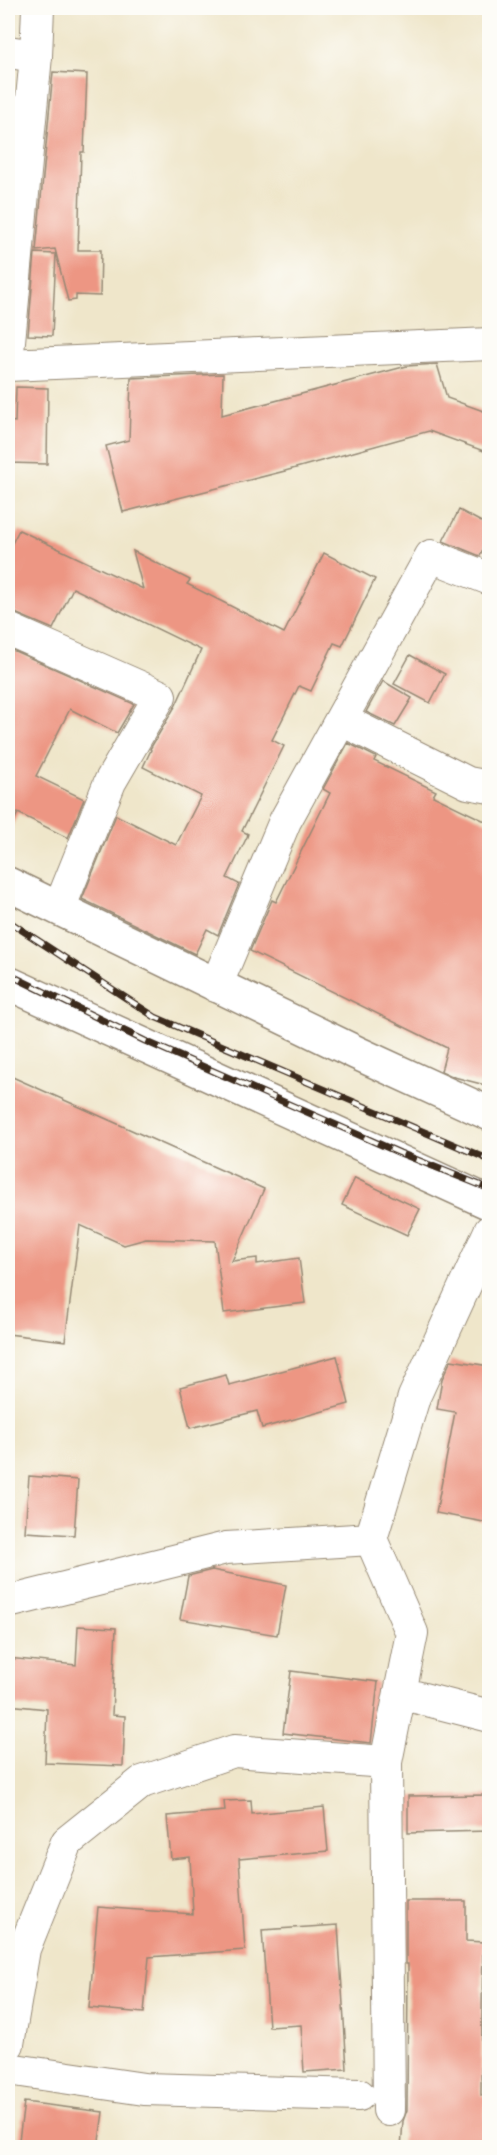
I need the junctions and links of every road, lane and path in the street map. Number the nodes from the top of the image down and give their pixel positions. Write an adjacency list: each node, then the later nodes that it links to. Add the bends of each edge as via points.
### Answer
1 (38, 8): 2 (street)
2 (22, 54): 4 (street)
3 (489, 344): 5 (street)
4 (8, 352)
5 (8, 365)
6 (489, 579): 8 (street, via 431,556)
7 (8, 629): 11 (street, via 160,696 110,782)
8 (342, 720): 9 (street, via 468,783); 13 (street, via 285,821)
9 (489, 787)
10 (8, 884): 11 (main road)
11 (59, 909): 13 (main road)
12 (8, 984): 15 (main road)
13 (216, 986): 14 (main road)
14 (489, 1114)
15 (489, 1203)
16 (489, 1231): 17 (street, via 414,1396)
17 (372, 1539): 18 (street, via 225,1548); 19 (street, via 412,1633)
18 (8, 1602)
19 (400, 1694): 20 (street); 21 (street)
20 (489, 1716)
21 (386, 1762): 22 (street, via 234,1751 142,1782 67,1842 24,1949); 25 (street)
22 (8, 2043)
23 (8, 2069): 24 (street, via 144,2089)
24 (359, 2095)
25 (389, 2110)

